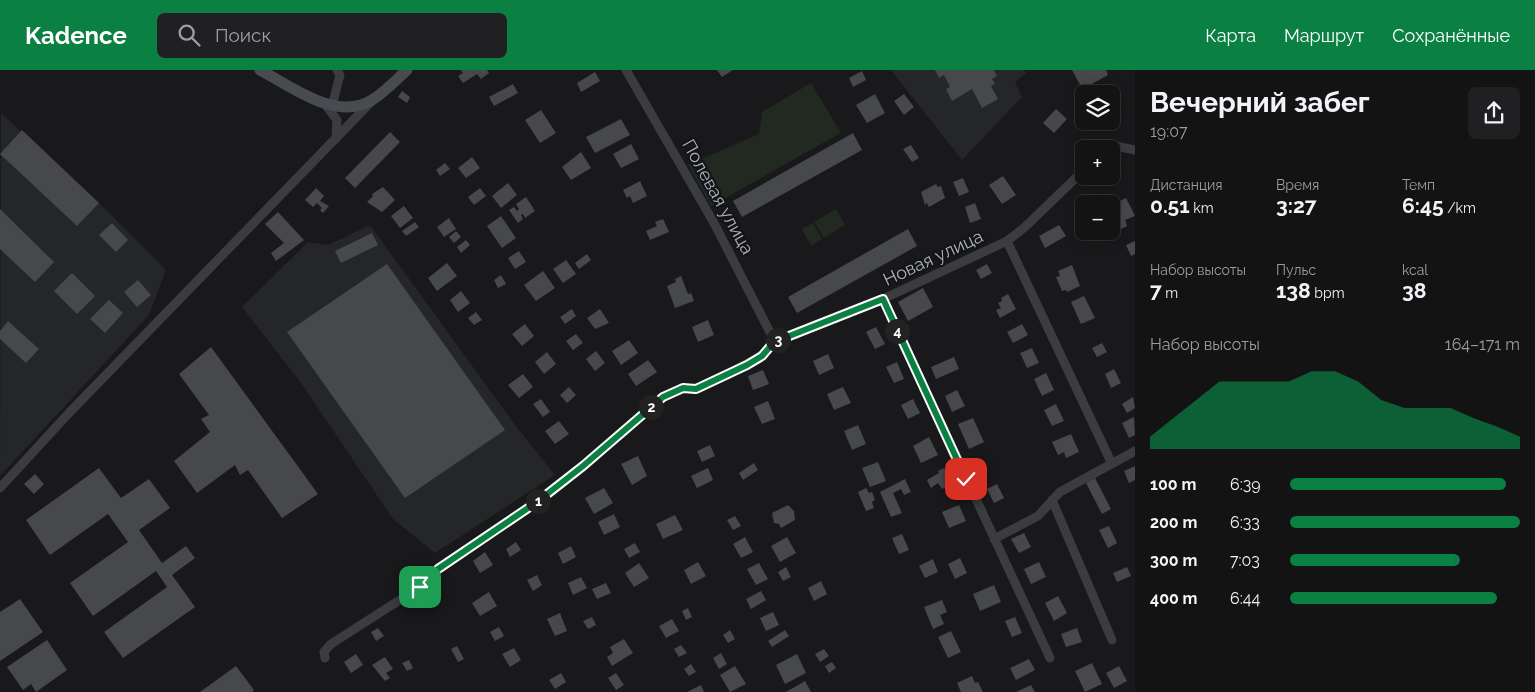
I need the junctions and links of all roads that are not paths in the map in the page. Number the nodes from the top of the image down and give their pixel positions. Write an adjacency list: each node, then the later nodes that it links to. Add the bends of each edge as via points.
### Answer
1 (260, 70): 6 (main road)
2 (337, 70): 6 (street, via 340,75)
3 (408, 70): 5 (main road)
4 (626, 70): 13 (street, Полевая улица, via 714,223)
5 (373, 100): 6 (main road, via 356,108); 7 (street)
6 (328, 105): 7 (street, via 337,120)
7 (336, 139): 16 (street)
8 (1120, 147): 9 (street)
9 (1135, 150)
10 (1075, 179): 11 (street, Новая улица)
11 (1007, 241): 12 (street, Новая улица); 15 (street)
12 (883, 299): 13 (street, Новая улица); 18 (street)
13 (774, 342): 20 (street, via 762,356 741,368 696,389 683,388 663,397 537,502 438,569 420,587 331,644 324,652)
14 (1135, 451): 15 (street)
15 (1112, 464): 17 (street, via 1060,492)
16 (0, 488)
17 (1052, 500): 18 (street, via 1038,516); 19 (street)
18 (994, 538): 21 (street)
19 (1112, 640)
20 (325, 658)
21 (1050, 658)

